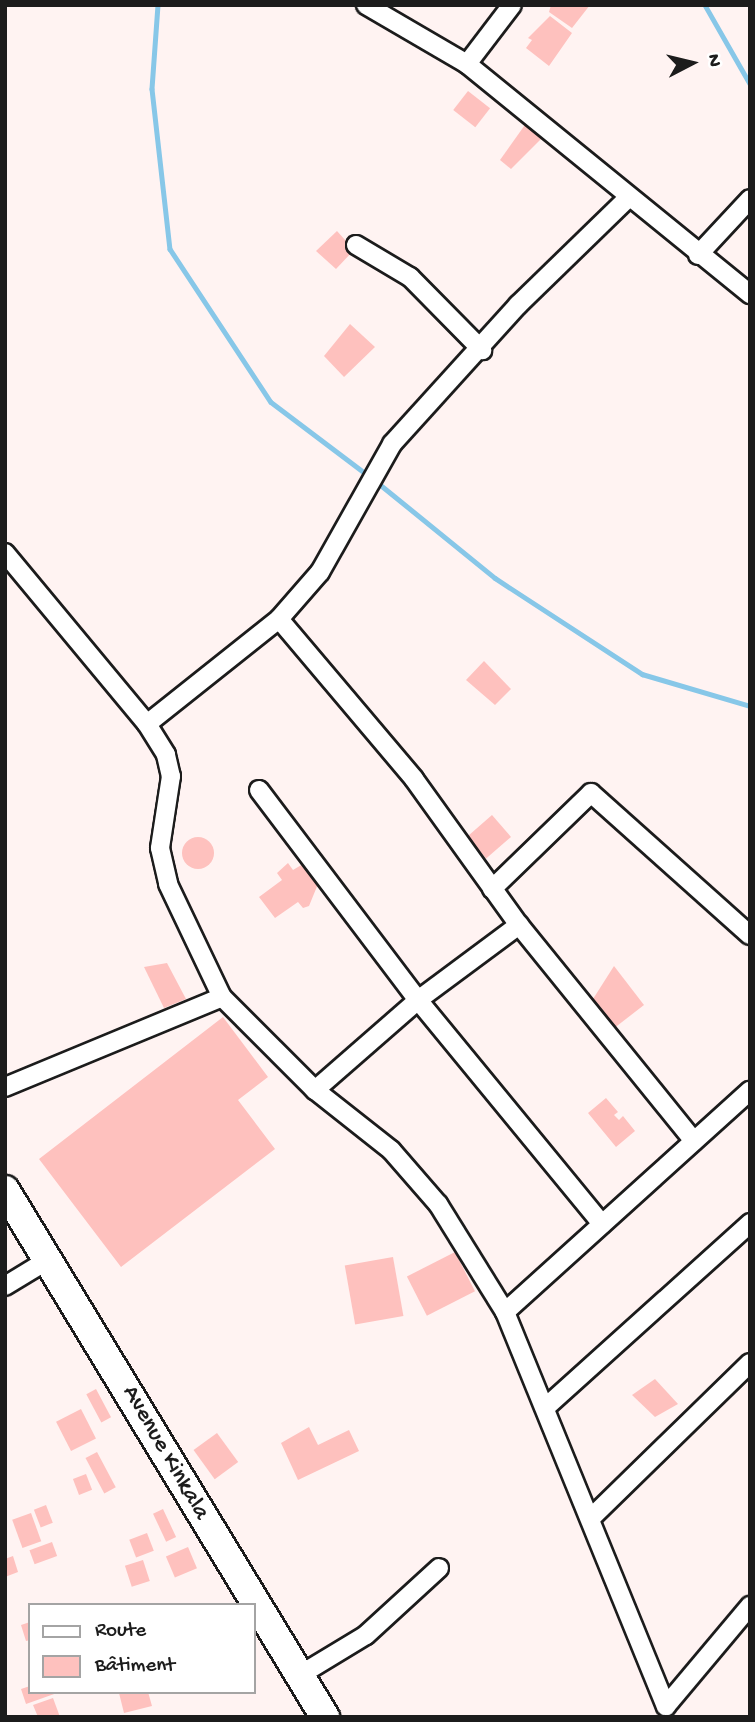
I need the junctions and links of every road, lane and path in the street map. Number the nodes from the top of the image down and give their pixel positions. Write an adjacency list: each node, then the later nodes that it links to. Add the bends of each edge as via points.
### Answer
1 (512, 5): 3 (street)
2 (372, 7): 3 (street)
3 (467, 64): 4 (street)
4 (627, 199): 7 (street); 9 (street, via 518,305)
5 (750, 199): 7 (street)
6 (356, 245): 9 (street, via 410,277)
7 (698, 255): 8 (street)
8 (750, 294)
9 (482, 350): 11 (street, via 392,444 320,572)
10 (5, 553): 12 (street)
11 (279, 619): 12 (street); 14 (street, via 414,779)
12 (147, 724): 17 (street, via 166,755 171,776 160,848 168,884)
13 (259, 790): 18 (street)
14 (492, 889): 15 (street); 16 (street, via 591,793)
15 (519, 925): 18 (street); 22 (street)
16 (750, 935)
17 (222, 997): 19 (street); 20 (street)
18 (418, 1000): 20 (street); 25 (street)
19 (5, 1087)
20 (315, 1090): 28 (street, via 391,1150 438,1204)
21 (750, 1091): 22 (street)
22 (694, 1141): 25 (street)
23 (5, 1191): 26 (main road, Avenue Kinkala)
24 (750, 1223): 32 (street)
25 (601, 1224): 28 (street)
26 (51, 1258): 27 (street); 36 (main road, Avenue Kinkala)
27 (5, 1286)
28 (505, 1312): 32 (street)
29 (750, 1363): 30 (street)
30 (736, 1376): 31 (street); 33 (street)
31 (750, 1389)
32 (546, 1407): 33 (street)
33 (591, 1518): 35 (street, via 666,1706)
34 (439, 1568): 36 (street, via 366,1635)
35 (750, 1606)
36 (300, 1675): 37 (main road, Avenue Kinkala)
37 (325, 1717)

